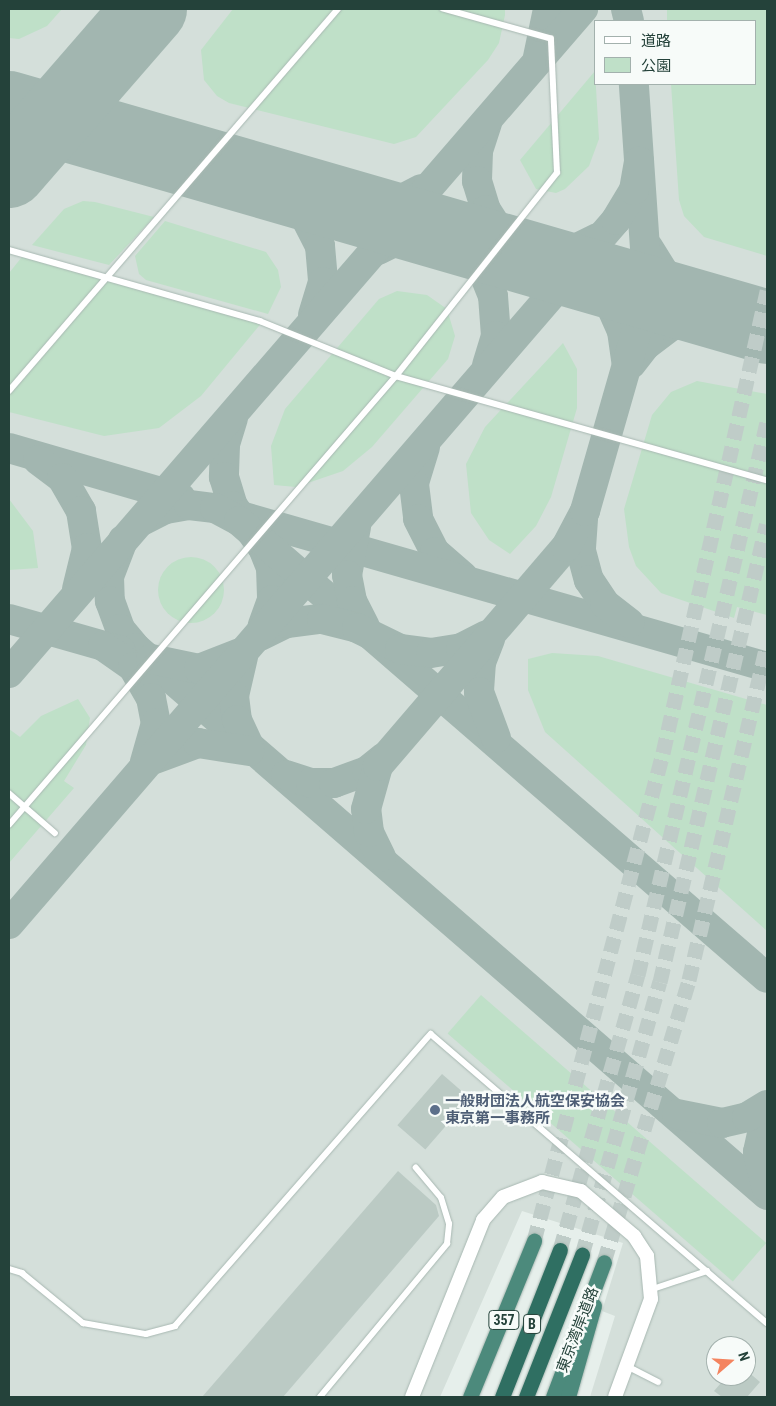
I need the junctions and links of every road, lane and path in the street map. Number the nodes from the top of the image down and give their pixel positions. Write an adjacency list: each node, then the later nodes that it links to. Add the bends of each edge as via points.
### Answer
1 (338, 9): 4 (lane)
2 (443, 9): 5 (lane, via 551,39 557,173)
3 (9, 250): 4 (lane)
4 (108, 276): 5 (lane, via 260,321); 6 (lane)
5 (396, 376): 7 (lane); 9 (lane)
6 (9, 391)
7 (767, 480)
8 (9, 793): 9 (lane)
9 (25, 807): 10 (lane); 11 (lane)
10 (9, 825)
11 (55, 832)
12 (416, 1168): 25 (lane, via 441,1198 449,1224 447,1244)
13 (534, 1241): 24 (highway, 357)
14 (560, 1250): 27 (highway, B)
15 (582, 1255): 28 (highway, B)
16 (604, 1262): 19 (highway, 東京湾岸道路)
17 (9, 1269): 18 (lane, via 22,1272 83,1323 146,1334 175,1326 431,1034)
18 (707, 1271): 20 (lane); 21 (lane)
19 (596, 1284): 29 (highway, 東京湾岸道路); 30 (highway, via 592,1318)
20 (653, 1289): 22 (street); 26 (street, via 642,1245 593,1200 554,1182 514,1190 483,1220)
21 (767, 1323)
22 (627, 1366): 23 (lane); 31 (street)
23 (658, 1382)
24 (471, 1394)
25 (320, 1397)
26 (412, 1397)
27 (502, 1397)
28 (526, 1397)
29 (553, 1397)
30 (568, 1397)
31 (615, 1397)

